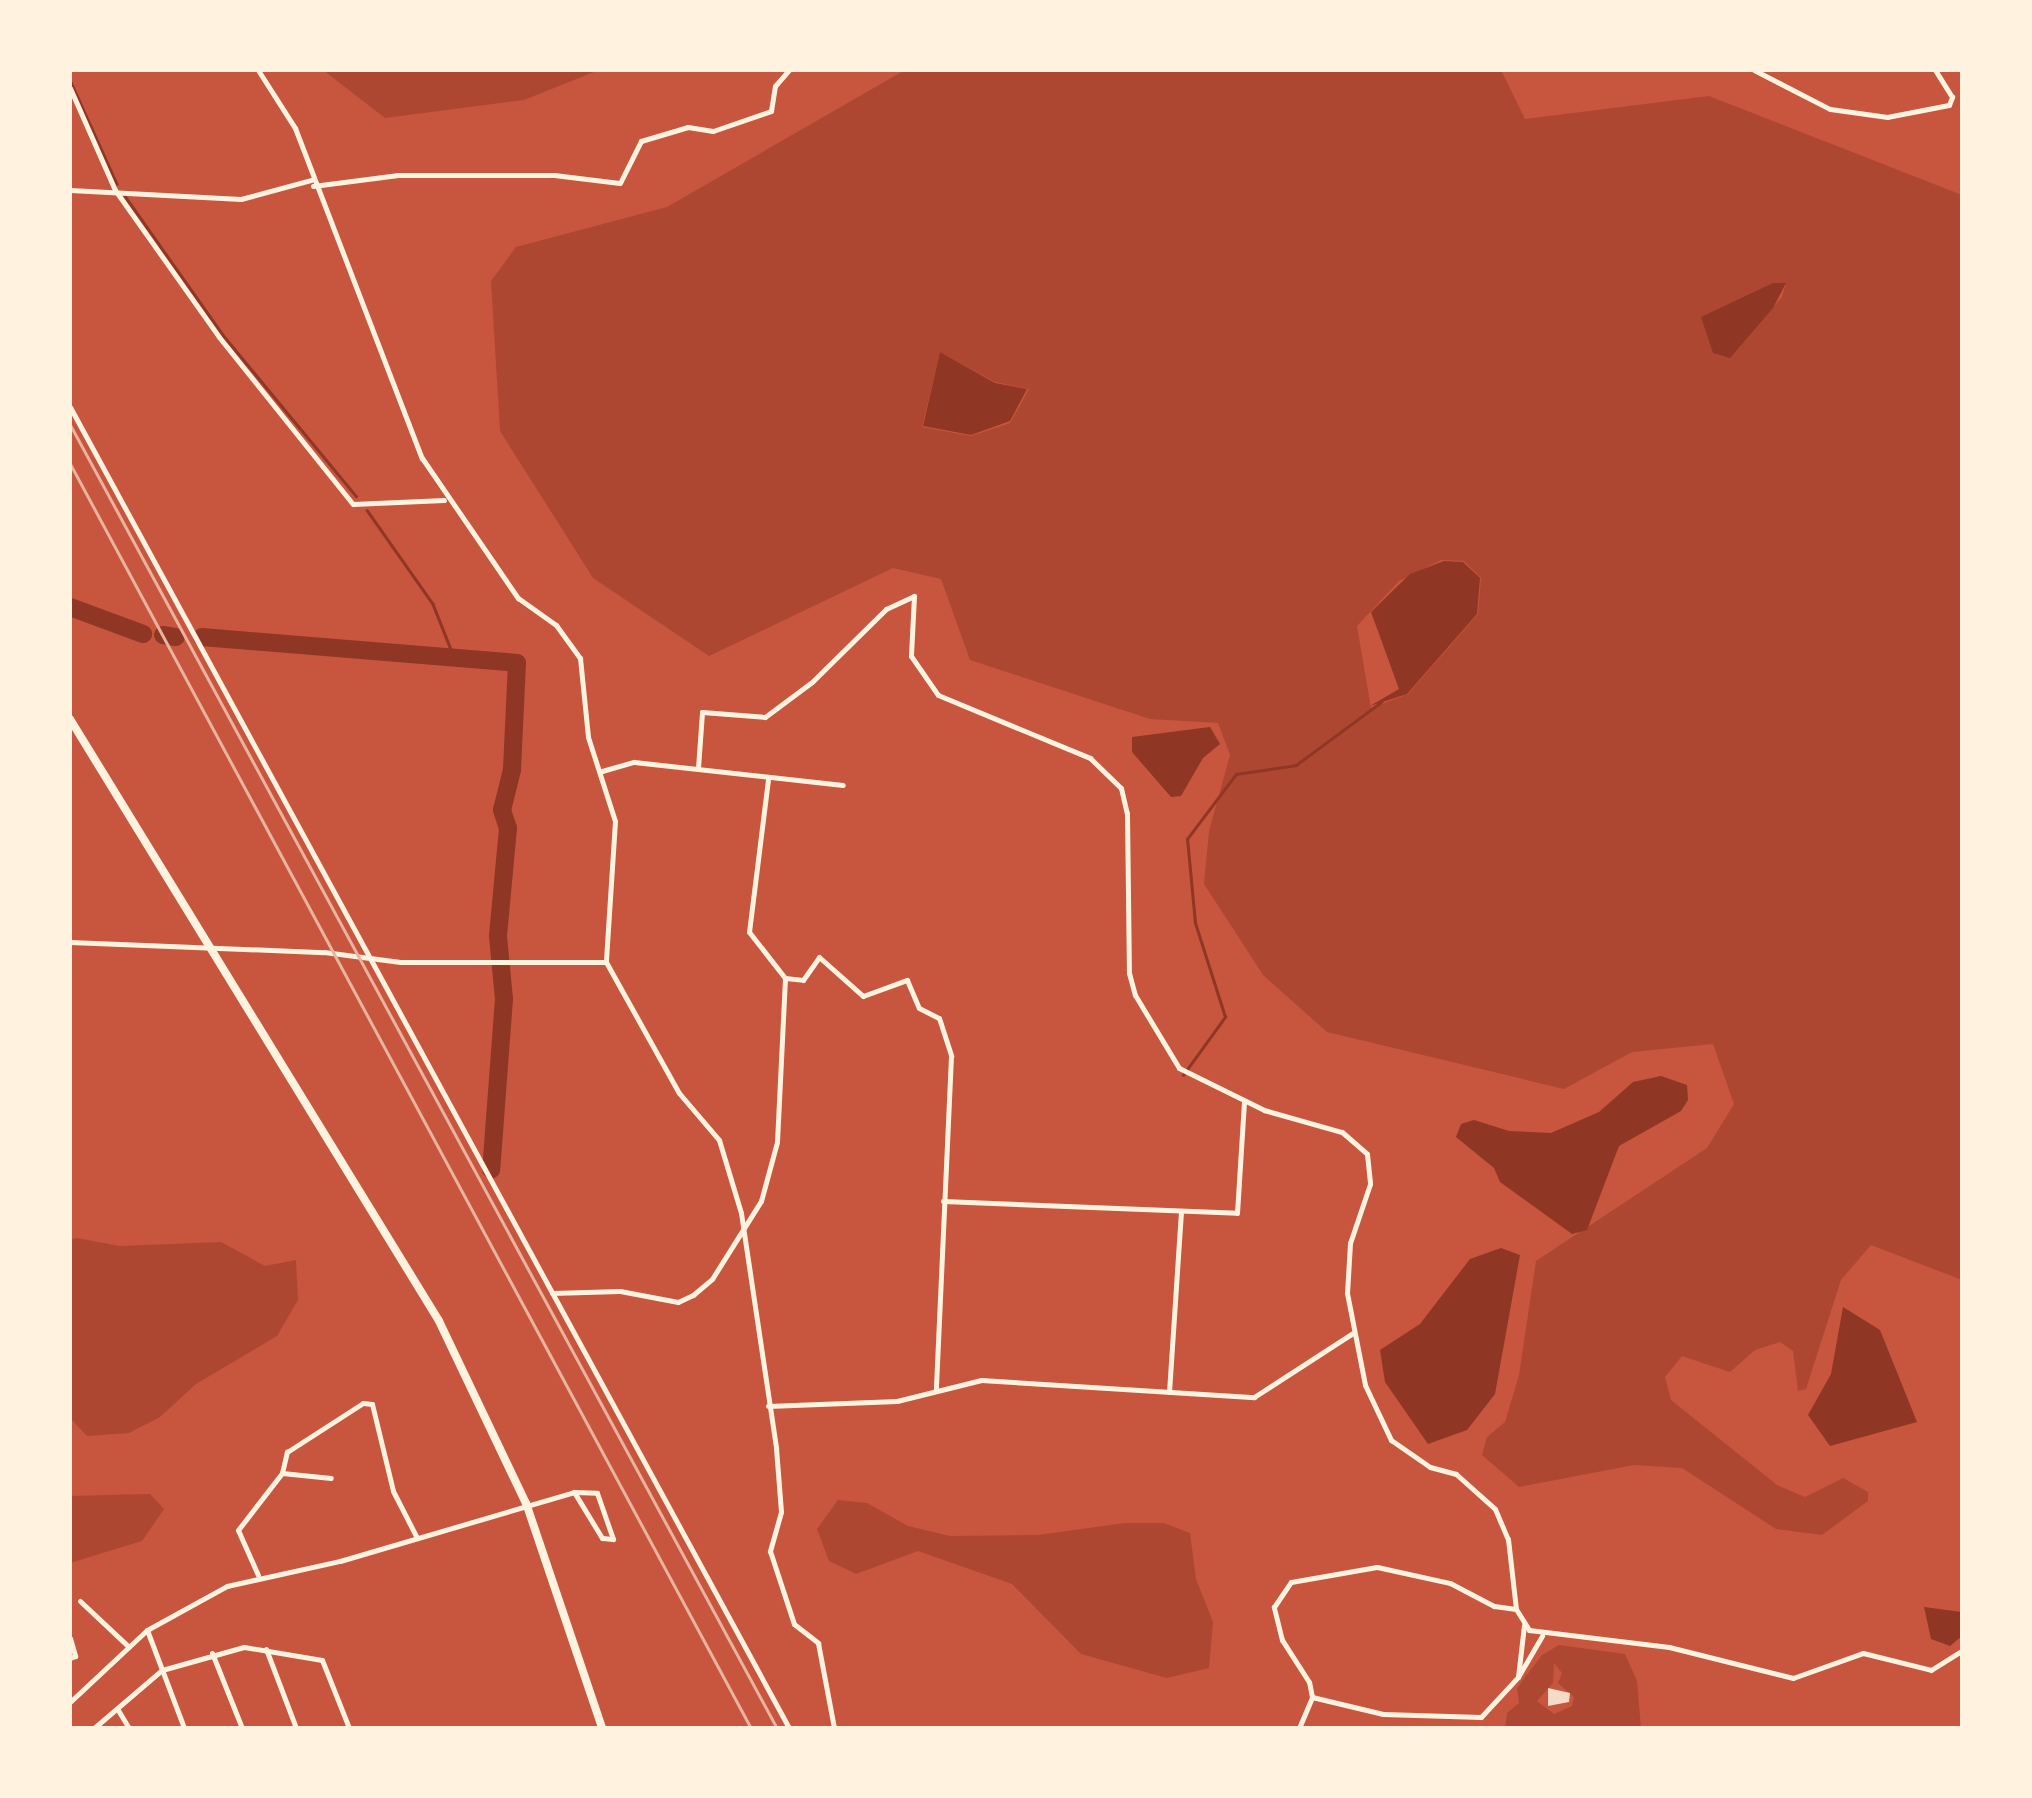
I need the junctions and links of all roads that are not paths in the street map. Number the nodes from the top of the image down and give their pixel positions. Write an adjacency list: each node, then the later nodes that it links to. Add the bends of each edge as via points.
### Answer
1 (258, 70): 6 (street, via 295,128)
2 (789, 70): 6 (street, via 775,86 771,111 713,131 688,127 641,141 620,183 554,174)
3 (1754, 70): 4 (street, via 1830,109 1887,117 1949,105 1952,97)
4 (1935, 70)
5 (70, 88): 8 (street)
6 (312, 183): 8 (street, via 241,199); 10 (street, via 368,308 406,422)
7 (70, 190): 8 (street)
8 (115, 190): 10 (street, via 218,337 353,504)
9 (70, 407): 18 (street)
10 (445, 500): 13 (street, via 518,598 556,625 580,658 588,736)
11 (70, 719): 17 (highway)
12 (698, 768): 13 (street, via 634,762); 14 (street); 21 (street, via 702,712 765,717 886,608 914,596 911,656 938,695 1090,758 1121,788 1135,995 1179,1068)
13 (602, 770): 19 (street, via 615,821)
14 (768, 780): 15 (street); 20 (street, via 749,932)
15 (843, 785)
16 (70, 942): 17 (street)
17 (211, 950): 18 (street); 33 (highway, via 439,1321)
18 (370, 955): 19 (street, via 400,962); 25 (street)
19 (606, 962): 24 (street, via 678,1094 719,1140)
20 (785, 978): 22 (street, via 802,980 819,957 863,996 907,980 919,1008 940,1018 951,1056); 24 (street, via 777,1142 762,1201)
21 (1244, 1102): 23 (street, via 1237,1214); 26 (street, via 1342,1132 1367,1154 1370,1184 1350,1244)
22 (942, 1201): 23 (street); 27 (street)
23 (1181, 1211): 28 (street)
24 (744, 1235): 25 (street, via 712,1279 678,1302 642,1293); 29 (street)
25 (552, 1293): 59 (street)
26 (1352, 1332): 28 (street, via 1254,1397); 37 (street, via 1364,1385 1391,1440 1478,1489 1495,1509 1508,1538)
27 (936, 1390): 28 (street, via 981,1380); 29 (street, via 897,1401)
28 (1169, 1394)
29 (768, 1406): 60 (street, via 781,1512 770,1552 777,1588 794,1624 818,1643)
30 (282, 1473): 31 (street); 34 (street, via 293,1447 372,1404 393,1490); 35 (street, via 238,1530)
31 (331, 1478)
32 (574, 1492): 32 (street, via 597,1493 613,1539 602,1538); 33 (street)
33 (526, 1502): 34 (street); 58 (highway)
34 (416, 1536): 35 (street, via 340,1562)
35 (258, 1575): 39 (street)
36 (80, 1602): 42 (street)
37 (1516, 1609): 38 (street); 49 (street, via 1494,1606 1450,1583 1377,1568 1291,1582 1276,1595 1275,1624 1298,1656)
38 (1524, 1625): 40 (street); 48 (street)
39 (147, 1630): 42 (street); 47 (street)
40 (1542, 1636): 44 (street, via 1669,1647 1793,1678 1862,1653 1931,1670); 48 (street)
41 (70, 1638): 46 (street)
42 (129, 1648): 50 (street)
43 (266, 1649): 45 (street); 56 (street); 57 (street, via 322,1660)
44 (1962, 1651)
45 (212, 1652): 47 (street); 55 (street)
46 (70, 1658)
47 (162, 1670): 51 (street); 54 (street)
48 (1518, 1677): 49 (street, via 1481,1717 1383,1714)
49 (1312, 1698): 61 (street)
50 (70, 1702)
51 (118, 1710): 52 (street); 53 (street)
52 (94, 1728)
53 (129, 1728)
54 (184, 1728)
55 (242, 1728)
56 (296, 1728)
57 (349, 1728)
58 (602, 1728)
59 (789, 1728)
60 (834, 1728)
61 (1299, 1728)

